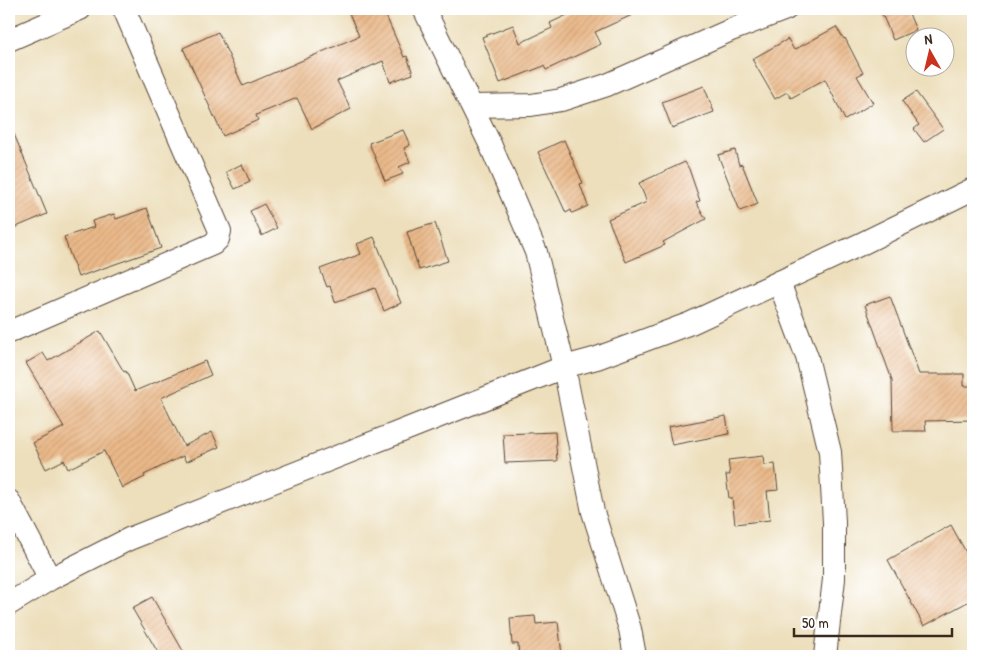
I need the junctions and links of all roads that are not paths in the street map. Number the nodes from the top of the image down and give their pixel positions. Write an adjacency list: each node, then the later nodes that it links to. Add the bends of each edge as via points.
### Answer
1 (80, 9): 5 (street)
2 (124, 9): 9 (street, via 220,231 218,239 213,244)
3 (424, 9): 6 (street)
4 (786, 9): 6 (street, via 607,85 561,100 531,105)
5 (9, 40)
6 (472, 106): 10 (street, via 536,252)
7 (973, 189): 8 (street)
8 (779, 282): 10 (street, via 691,323); 15 (street, via 807,357 830,452 834,579)
9 (9, 332)
10 (564, 367): 12 (street, via 129,539); 14 (street, via 594,512)
11 (9, 501): 12 (street)
12 (50, 579): 13 (street)
13 (9, 604)
14 (636, 656)
15 (825, 656)

